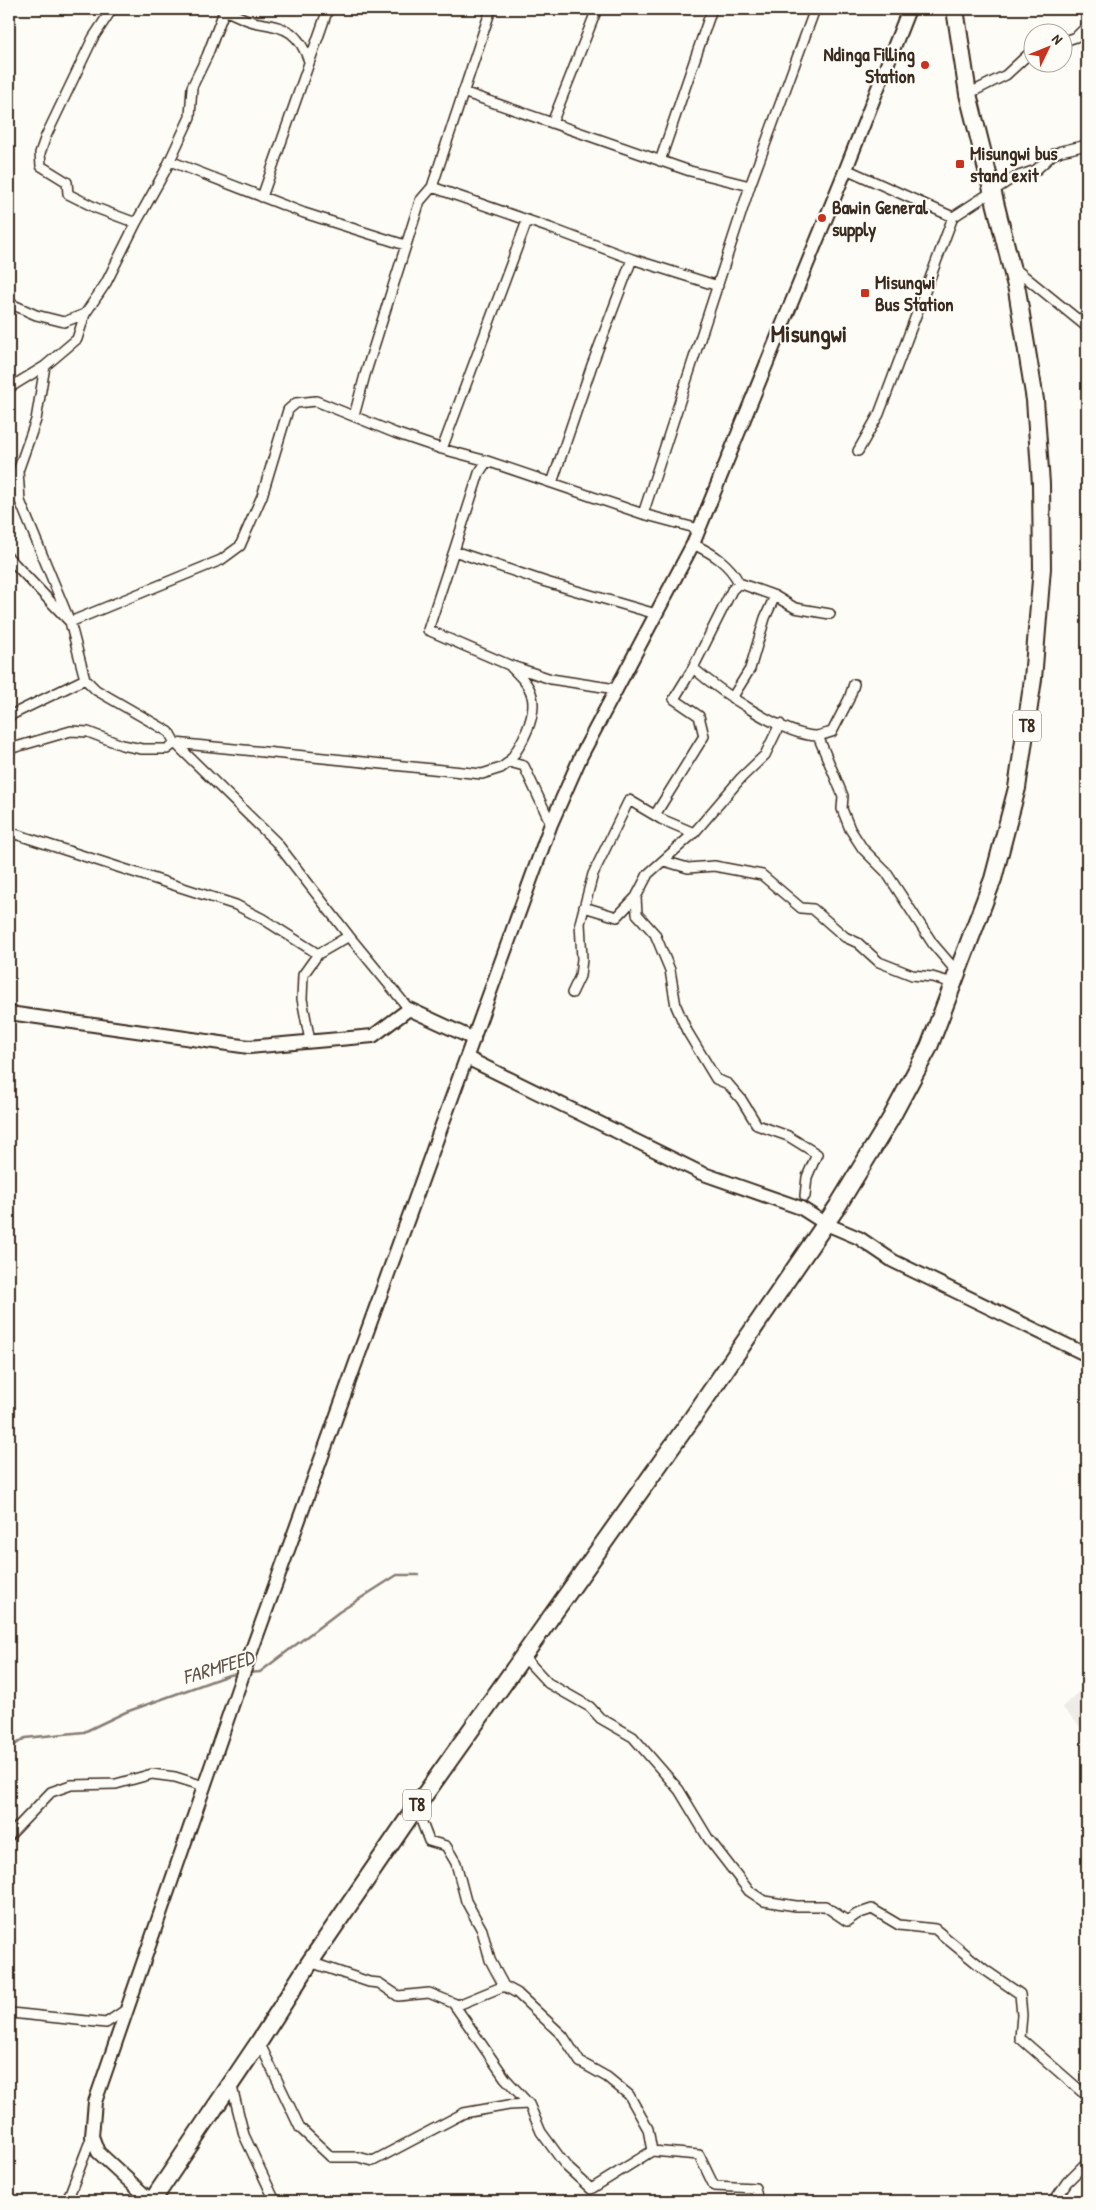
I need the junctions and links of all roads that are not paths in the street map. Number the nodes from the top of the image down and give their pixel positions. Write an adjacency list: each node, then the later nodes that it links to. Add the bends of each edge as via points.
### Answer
1 (112, 9): 27 (street, via 93,38 46,136 40,153 41,166 67,182 68,194)
2 (224, 9): 13 (street, via 292,32); 18 (street, via 192,87 190,117)
3 (328, 9): 13 (street)
4 (491, 9): 14 (street)
5 (597, 9): 16 (street)
6 (712, 9): 19 (street)
7 (815, 9): 21 (street)
8 (909, 9): 20 (street)
9 (955, 9): 15 (highway, T8)
10 (1087, 26): 11 (street)
11 (1074, 38)
12 (1024, 58): 15 (street, via 1006,75)
13 (309, 61): 24 (street)
14 (463, 92): 16 (street); 22 (street)
15 (968, 94): 23 (highway, T8)
16 (552, 123): 19 (street)
17 (1087, 145): 23 (street, via 1052,155 1036,170 1013,178)
18 (170, 160): 24 (street); 27 (street)
19 (660, 161): 21 (street)
20 (846, 170): 25 (street); 43 (street)
21 (750, 186): 31 (street)
22 (432, 187): 26 (street); 28 (street, via 420,201)
23 (992, 193): 25 (street); 30 (highway, T8)
24 (262, 197): 28 (street)
25 (953, 217): 39 (street, via 880,414)
26 (527, 221): 29 (street); 38 (street)
27 (136, 222): 33 (street, via 106,283)
28 (405, 245): 37 (street)
29 (632, 259): 31 (street); 41 (street)
30 (1013, 267): 34 (street); 73 (highway, T8, via 1035,400 1041,484 1040,604 1032,688 1015,797 993,879)
31 (718, 286): 42 (street)
32 (9, 303): 33 (street, via 36,315 64,322)
33 (85, 314): 35 (street, via 78,339)
34 (1087, 326)
35 (45, 366): 36 (street); 51 (street, via 36,420 18,471 20,502)
36 (9, 388)
37 (354, 416): 38 (street); 51 (street, via 316,401 296,403 288,410 262,496 240,546 221,560)
38 (442, 449): 40 (street)
39 (858, 451)
40 (487, 461): 41 (street); 45 (street, via 479,473)
41 (552, 484): 42 (street)
42 (643, 514): 43 (street)
43 (699, 529): 44 (street)
44 (693, 544): 47 (street, via 714,554 735,574); 49 (street)
45 (454, 551): 49 (street); 52 (street, via 428,630)
46 (9, 558): 51 (street)
47 (739, 583): 48 (street); 53 (street, via 732,590)
48 (775, 596): 50 (street, via 795,608); 57 (street, via 750,669)
49 (656, 614): 56 (street)
50 (830, 614)
51 (70, 622): 54 (street)
52 (509, 666): 56 (street, via 551,678); 63 (street, via 523,678 532,696 524,739)
53 (693, 668): 57 (street); 64 (street, via 674,699 699,716 704,736)
54 (85, 678): 58 (street); 61 (street, via 96,690 168,732)
55 (854, 684): 60 (street, via 850,699 832,732)
56 (616, 689): 65 (street)
57 (732, 698): 59 (street)
58 (9, 716)
59 (780, 724): 60 (street, via 803,734); 67 (street, via 765,755)
60 (818, 736): 73 (street, via 843,796 842,809 850,830 886,872)
61 (175, 743): 62 (street, via 167,749 142,749 88,732 71,731); 63 (street, via 482,774); 71 (street, via 276,842)
62 (9, 748)
63 (509, 762): 65 (street, via 524,766)
64 (655, 815): 67 (street); 70 (street, via 629,800 593,874)
65 (551, 824): 77 (street)
66 (9, 832): 72 (street, via 236,905)
67 (694, 833): 68 (street)
68 (664, 861): 69 (street, via 648,874); 73 (street, via 688,868 714,866 762,875 800,908 813,910 879,962 912,975)
69 (636, 897): 70 (street, via 617,917); 80 (street, via 637,914 655,934 670,970 676,1006 716,1079 728,1084 756,1125 788,1136 817,1154 807,1177)
70 (584, 907): 74 (street, via 580,923 580,976)
71 (349, 936): 72 (street); 75 (street)
72 (318, 954): 78 (street, via 303,975 302,999)
73 (955, 978): 81 (highway, T8, via 929,1047 890,1120)
74 (572, 994)
75 (409, 1009): 77 (street); 78 (street, via 373,1036)
76 (9, 1014): 78 (street, via 249,1047)
77 (474, 1039): 79 (street)
78 (310, 1041)
79 (467, 1058): 81 (street, via 701,1173 801,1208); 84 (street)
80 (805, 1196)
81 (826, 1224): 82 (street, via 859,1238 893,1261); 83 (highway, T8)
82 (1087, 1355)
83 (523, 1656): 85 (highway, T8); 94 (street, via 548,1683 633,1737 679,1790 708,1838 749,1891 764,1901 825,1906 847,1921 872,1909 900,1926 935,1929 1020,1994 1020,2038 1082,2092)
84 (204, 1786): 86 (street, via 152,1774 116,1784 71,1785 51,1792); 90 (street)
85 (416, 1807): 87 (highway, T8); 88 (street, via 429,1841 446,1846 456,1863 466,1901 482,1930 490,1960)
86 (9, 1836)
87 (310, 1962): 89 (street, via 379,1983 398,1996 429,1993); 92 (highway, T8)
88 (504, 1986): 89 (street, via 458,2005); 97 (street, via 517,1993 563,2036 580,2062 629,2095 648,2129)
89 (454, 2003): 95 (street, via 505,2078)
90 (127, 2009): 91 (street, via 106,2023 11,2013); 96 (street, via 95,2102)
91 (9, 2010)
92 (259, 2042): 93 (highway, T8); 95 (street, via 300,2128 331,2157 358,2157 373,2161 464,2113)
93 (231, 2083): 100 (highway, T8); 101 (street, via 244,2135)
94 (1087, 2092)
95 (529, 2104): 97 (street, via 541,2132 561,2160 591,2189)
96 (92, 2136): 99 (street); 100 (street, via 98,2152)
97 (652, 2151): 102 (street, via 700,2154 714,2186 755,2188)
98 (1087, 2162): 103 (street)
99 (67, 2201)
100 (151, 2201)
101 (275, 2201)
102 (758, 2201)
103 (1054, 2201)

